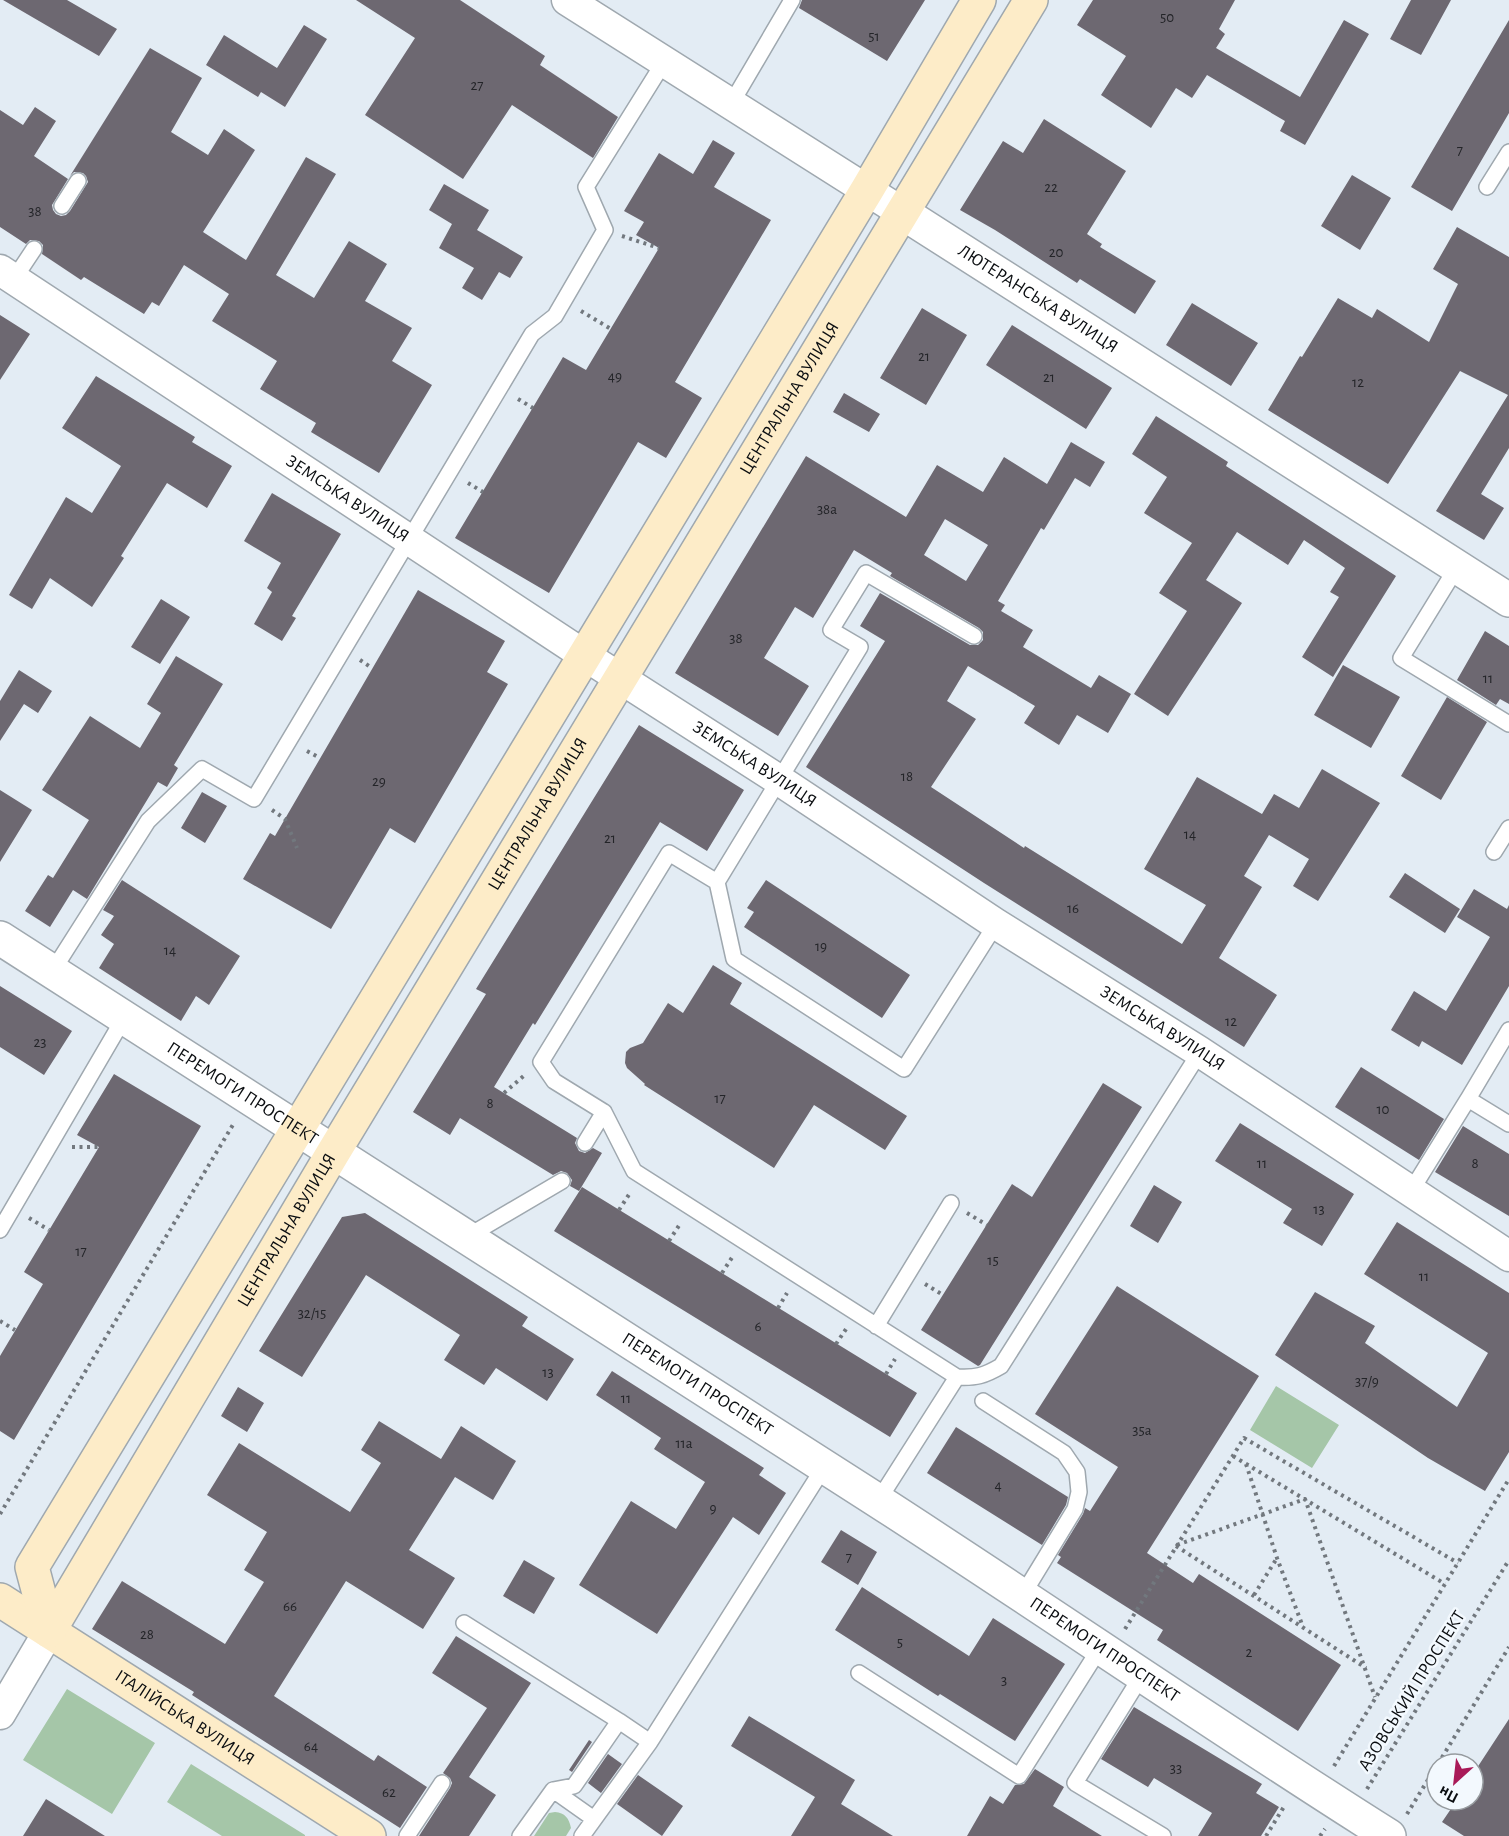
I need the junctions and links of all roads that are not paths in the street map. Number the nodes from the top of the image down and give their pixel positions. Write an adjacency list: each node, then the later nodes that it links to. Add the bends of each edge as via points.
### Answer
1 (567, 0): 5 (street, ЛЮТЕРАНСЬКА ВУЛИЦЯ)
2 (792, 0): 6 (lane)
3 (979, 0): 10 (main road)
4 (1031, 0): 12 (main road, ЦЕНТРАЛЬНА ВУЛИЦЯ)
5 (664, 62): 6 (street, ЛЮТЕРАНСЬКА ВУЛИЦЯ); 15 (lane, via 586,187 605,230 555,316 532,334)
6 (731, 104): 10 (street, ЛЮТЕРАНСЬКА ВУЛИЦЯ)
7 (1509, 152): 9 (lane)
8 (78, 181): 11 (lane)
9 (1487, 187)
10 (867, 190): 12 (street, ЛЮТЕРАНСЬКА ВУЛИЦЯ); 19 (main road)
11 (62, 207)
12 (903, 213): 16 (street, ЛЮТЕРАНСЬКА ВУЛИЦЯ); 20 (main road, ЦЕНТРАЛЬНА ВУЛИЦЯ)
13 (34, 249): 14 (lane)
14 (7, 275): 15 (street, ЗЕМСЬКА ВУЛИЦЯ)
15 (408, 540): 19 (street, ЗЕМСЬКА ВУЛИЦЯ); 28 (lane, via 254,799 202,769 148,821)
16 (1457, 567): 17 (street, ЛЮТЕРАНСЬКА ВУЛИЦЯ); 21 (lane, via 1401,658)
17 (1509, 600)
18 (974, 636): 22 (lane, via 866,573 831,630 860,647)
19 (584, 655): 20 (street, ЗЕМСЬКА ВУЛИЦЯ); 35 (main road)
20 (621, 679): 22 (street, ЗЕМСЬКА ВУЛИЦЯ); 37 (main road, ЦЕНТРАЛЬНА ВУЛИЦЯ)
21 (1509, 724)
22 (779, 780): 25 (lane); 26 (street, ЗЕМСЬКА ВУЛИЦЯ)
23 (1509, 828): 24 (lane)
24 (1494, 852)
25 (717, 882): 26 (lane, via 734,959 904,1069); 33 (lane, via 669,853 541,1062 554,1081)
26 (996, 924): 31 (street, ЗЕМСЬКА ВУЛИЦЯ)
27 (0, 938): 28 (street, ПЕРЕМОГИ ПРОСПЕКТ)
28 (52, 972): 29 (street, ПЕРЕМОГИ ПРОСПЕКТ)
29 (123, 1018): 35 (street, ПЕРЕМОГИ ПРОСПЕКТ); 41 (lane)
30 (1509, 1030): 32 (lane)
31 (1200, 1052): 39 (street, ЗЕМСЬКА ВУЛИЦЯ); 45 (lane, via 1001,1366 975,1378)
32 (1468, 1099): 34 (lane); 39 (lane)
33 (604, 1112): 36 (lane); 44 (lane, via 634,1171)
34 (1509, 1124)
35 (296, 1130): 37 (street, ПЕРЕМОГИ ПРОСПЕКТ); 52 (main road, via 32,1567)
36 (585, 1143)
37 (333, 1154): 42 (street, ПЕРЕМОГИ ПРОСПЕКТ); 52 (main road, ЦЕНТРАЛЬНА ВУЛИЦЯ)
38 (562, 1181): 42 (lane)
39 (1411, 1191): 43 (street, ЗЕМСЬКА ВУЛИЦЯ)
40 (951, 1203): 44 (lane)
41 (0, 1230)
42 (465, 1238): 47 (street, ПЕРЕМОГИ ПРОСПЕКТ)
43 (1509, 1256)
44 (876, 1326): 45 (lane)
45 (957, 1377): 48 (lane)
46 (983, 1401): 49 (lane, via 1064,1453 1077,1472 1079,1492 1075,1509)
47 (824, 1467): 48 (street, ПЕРЕМОГИ ПРОСПЕКТ); 58 (lane)
48 (878, 1501): 49 (street, ПЕРЕМОГИ ПРОСПЕКТ)
49 (1022, 1596): 53 (street, ПЕРЕМОГИ ПРОСПЕКТ)
50 (0, 1600): 52 (main road, ІТАЛІЙСЬКА ВУЛИЦЯ)
51 (464, 1623): 57 (lane)
52 (49, 1631): 56 (street, ЦЕНТРАЛЬНА ВУЛИЦЯ); 63 (main road, ІТАЛІЙСЬКА ВУЛИЦЯ)
53 (1105, 1651): 54 (lane, via 1018,1776); 55 (street, ПЕРЕМОГИ ПРОСПЕКТ)
54 (859, 1673)
55 (1142, 1676): 62 (street, ПЕРЕМОГИ ПРОСПЕКТ, via 1352,1813); 67 (lane, via 1075,1783)
56 (0, 1714)
57 (619, 1721): 58 (lane); 60 (lane, via 574,1786)
58 (650, 1742): 61 (lane)
59 (441, 1783): 64 (lane)
60 (553, 1790): 61 (lane); 65 (lane)
61 (594, 1819): 66 (lane)
62 (1398, 1830)
63 (364, 1835)
64 (407, 1836)
65 (520, 1836)
66 (582, 1836)
67 (1163, 1836)

